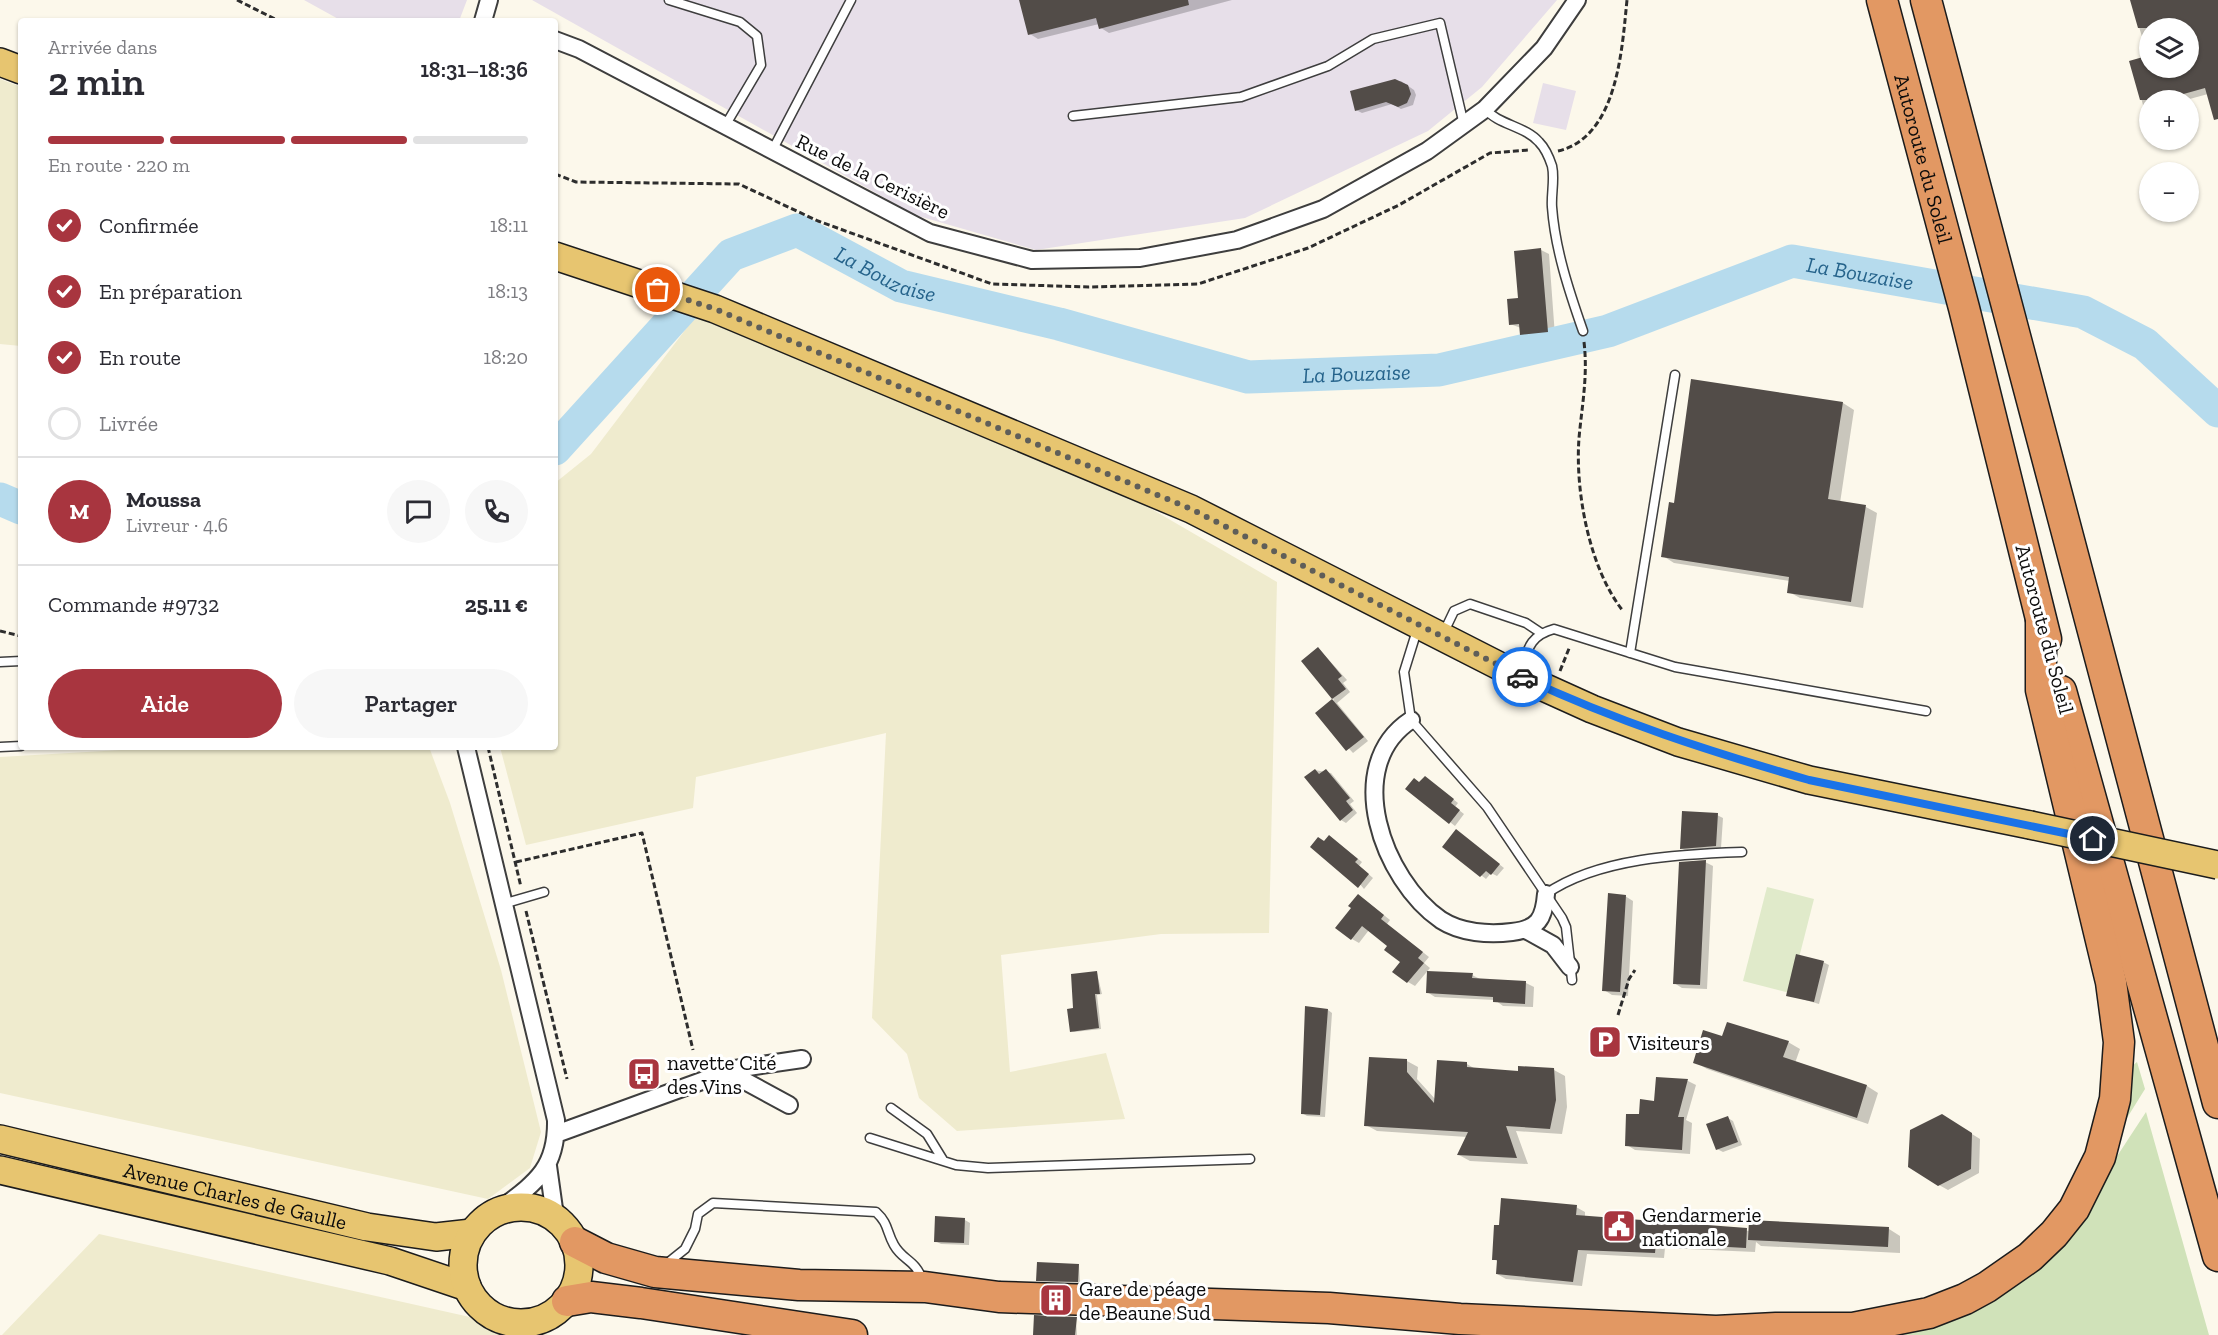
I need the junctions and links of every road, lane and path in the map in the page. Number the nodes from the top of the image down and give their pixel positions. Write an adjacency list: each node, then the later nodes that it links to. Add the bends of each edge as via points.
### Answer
1 (237, 0): 9 (path)
2 (489, 0): 10 (street)
3 (669, 0): 17 (lane, via 740,22 757,36 761,65)
4 (851, 0): 18 (lane)
5 (1576, 0): 14 (street, Rue de la Cerisière, via 1544,48)
6 (1627, 0): 19 (path, via 1620,66 1611,98 1578,142 1565,150)
7 (1882, 0): 24 (highway, Autoroute du Soleil, via 1952,261)
8 (1926, 0): 55 (highway, Autoroute du Soleil)
9 (273, 18)
10 (488, 18)
11 (558, 41): 17 (street, Rue de la Cerisière)
12 (0, 62): 13 (main road)
13 (18, 69)
14 (1485, 109): 16 (street, Rue de la Cerisière); 19 (lane, via 1491,116 1538,140)
15 (1073, 116): 16 (lane, via 1241,96 1328,66 1373,39 1440,23)
16 (1464, 124): 18 (street, Rue de la Cerisière, via 1427,151 1323,209 1237,240 1140,258 1032,260 930,233)
17 (725, 126): 18 (street, Rue de la Cerisière)
18 (772, 151)
19 (1546, 151): 20 (path, via 1490,153 1399,205 1308,248 1198,284 1089,287 992,284 818,221 739,184 576,182); 22 (lane, via 1553,169 1552,207 1557,237)
20 (558, 175)
21 (558, 257): 26 (main road, via 715,309 1191,509)
22 (1583, 331): 25 (path, via 1587,366 1578,477 1586,522 1602,574)
23 (1675, 375): 25 (lane)
24 (2041, 621): 69 (highway, Autoroute du Soleil); 74 (highway, via 2041,690 2099,927 2119,1042 2112,1117 2089,1183 2067,1217 2030,1257 1965,1299 1929,1312 1853,1328 1776,1328)
25 (1634, 625): 30 (lane)
26 (1431, 630): 28 (lane, via 1454,611 1470,604 1526,623); 33 (main road); 35 (lane, via 1404,672)
27 (0, 632): 29 (path)
28 (1541, 633): 30 (lane, via 1554,629); 33 (lane, via 1530,644)
29 (18, 635)
30 (1630, 653): 34 (lane, via 1675,667)
31 (18, 661): 32 (lane)
32 (0, 662)
33 (1519, 676): 42 (main road, bridge, via 1678,741 1809,780)
34 (1926, 711)
35 (1411, 720): 44 (lane, via 1487,807); 47 (street, via 1395,730 1387,742 1374,779 1382,837 1392,860 1409,889 1443,921 1465,930 1492,934)
36 (18, 746): 37 (lane)
37 (0, 747)
38 (467, 750): 46 (street)
39 (489, 750): 41 (path)
40 (1742, 852): 44 (lane, via 1644,860 1578,876)
41 (516, 862): 45 (path); 51 (path, via 642,833)
42 (2218, 865)
43 (544, 892): 45 (lane)
44 (1546, 894): 47 (street, via 1542,920); 49 (lane, via 1566,927)
45 (523, 898): 46 (lane); 54 (path)
46 (504, 904): 58 (street, via 556,1120)
47 (1526, 930): 49 (street, via 1553,945)
48 (1635, 970): 50 (path)
49 (1571, 973)
50 (1618, 1015)
51 (693, 1050)
52 (802, 1059): 53 (street)
53 (730, 1073): 56 (street); 58 (street)
54 (567, 1079)
55 (2218, 1103)
56 (789, 1105)
57 (891, 1108): 62 (lane, via 927,1134)
58 (556, 1134): 63 (street)
59 (870, 1137): 62 (lane)
60 (0, 1139): 67 (main road, Avenue Charles de Gaulle, via 367,1227 436,1237)
61 (1250, 1159): 62 (lane, via 988,1168)
62 (943, 1160)
63 (548, 1166): 65 (street); 66 (street)
64 (0, 1170): 71 (main road, Avenue Charles de Gaulle, via 390,1261)
65 (500, 1210): 66 (main road, via 528,1207); 67 (main road)
66 (555, 1216): 68 (main road)
67 (472, 1233): 71 (main road, via 463,1260)
68 (575, 1242): 70 (highway, via 606,1258); 73 (main road, via 579,1254 578,1279)
69 (2218, 1256)
70 (655, 1272): 72 (highway, via 799,1285); 72 (lane, via 685,1249 704,1208 713,1203 745,1203 876,1212 886,1221 894,1246 918,1267)
71 (467, 1287): 73 (main road, via 486,1311 513,1322 543,1319)
72 (925, 1287): 74 (highway, via 999,1297 1329,1308)
73 (567, 1301): 75 (highway, via 591,1297 641,1303)
74 (1726, 1333)
75 (847, 1335)

